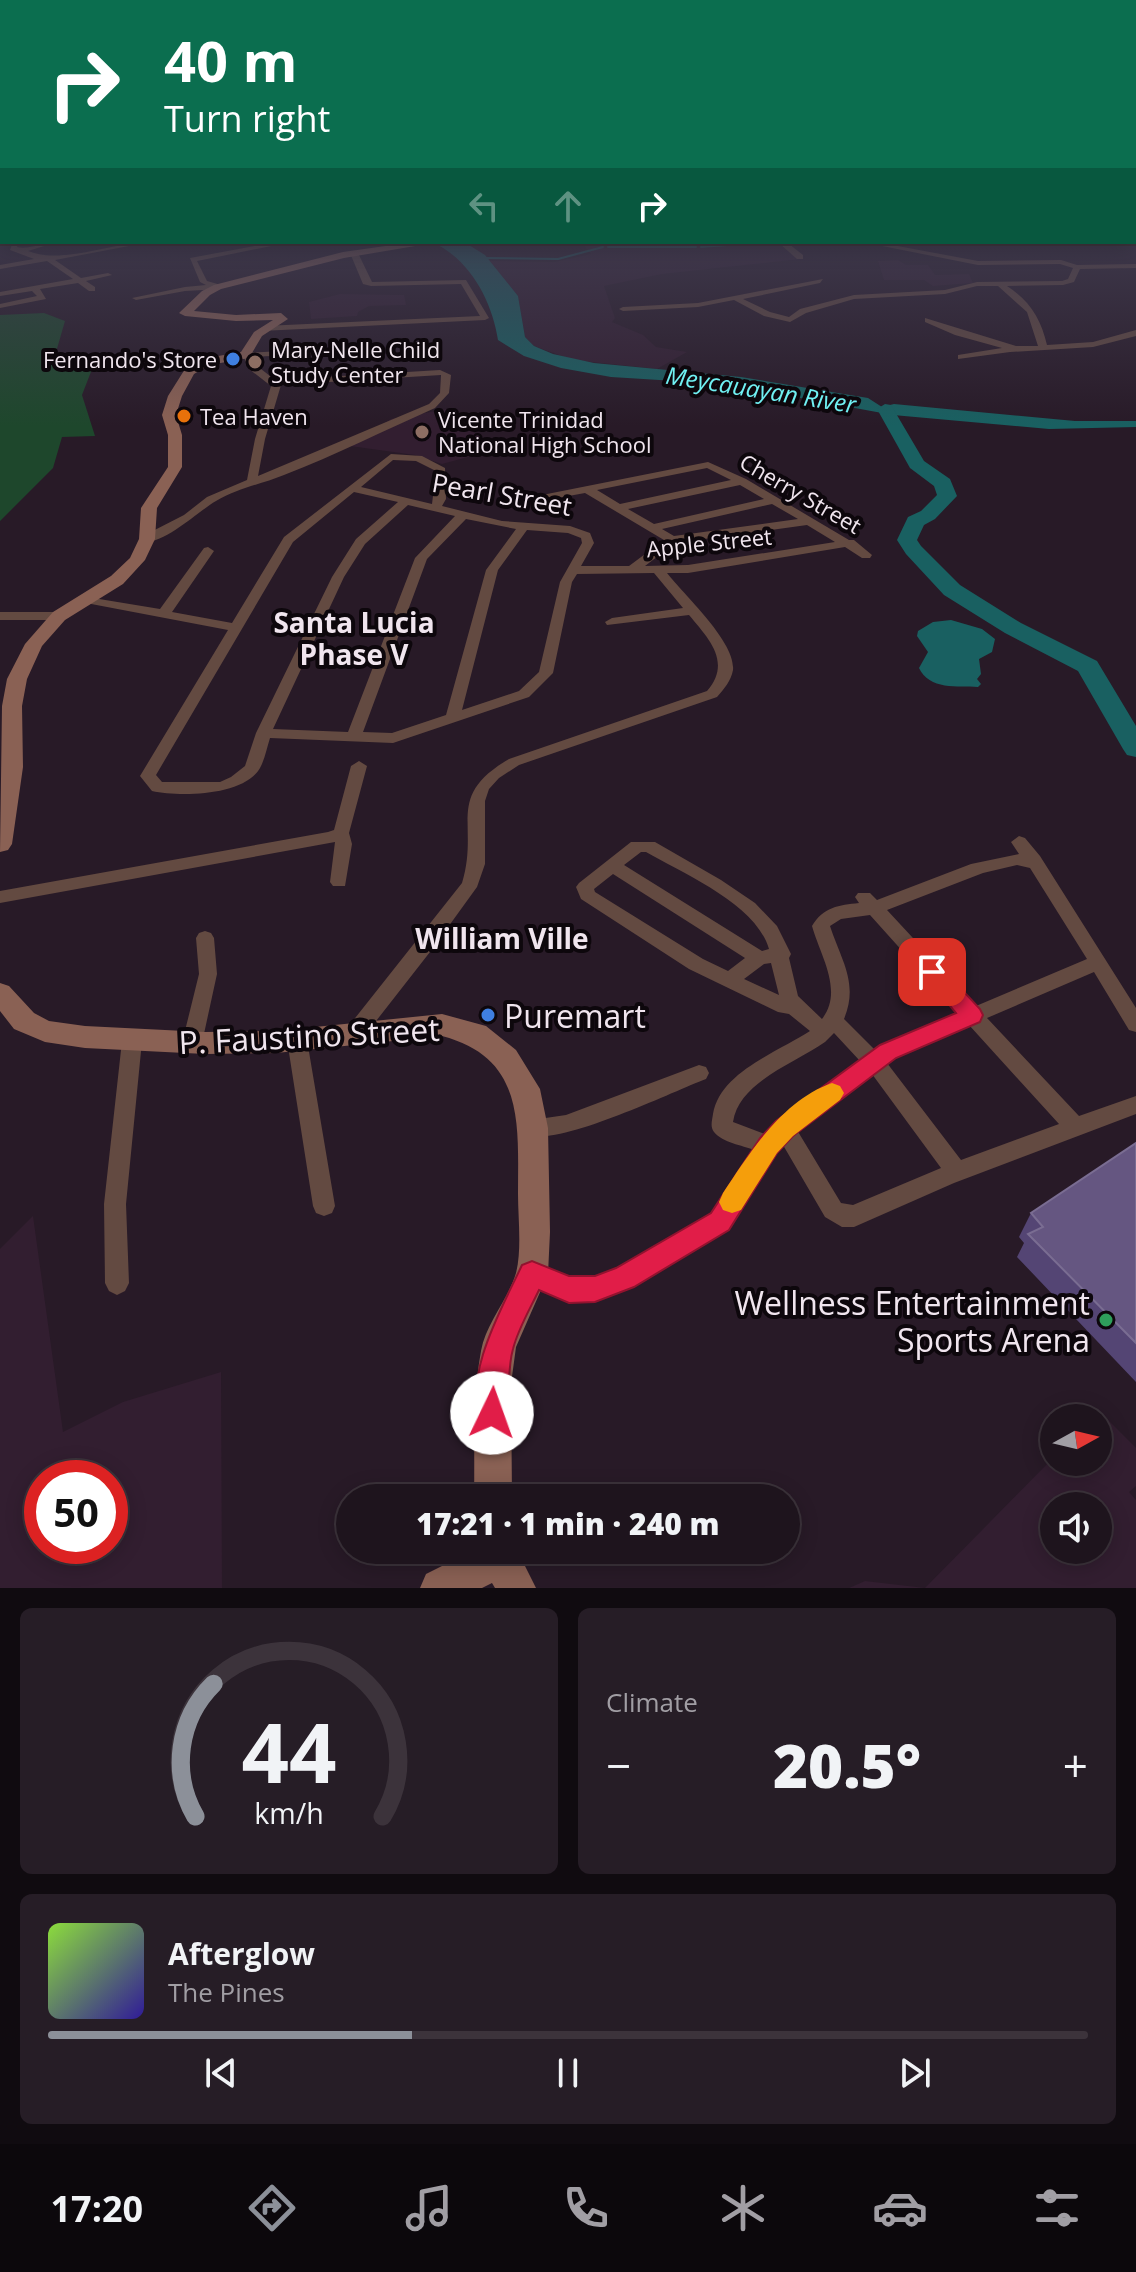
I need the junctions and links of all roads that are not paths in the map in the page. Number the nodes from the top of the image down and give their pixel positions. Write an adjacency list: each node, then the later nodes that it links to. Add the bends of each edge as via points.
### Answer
1 (37, 277): 11 (street)
2 (76, 277): 9 (street)
3 (96, 277): 9 (street)
4 (207, 277): 12 (street)
5 (244, 277): 12 (main road)
6 (365, 277): 24 (street, via 371,284 463,282 485,318)
7 (974, 277): 13 (street)
8 (1072, 277): 14 (street, via 1063,283)
9 (80, 280): 16 (street); 17 (street)
10 (820, 281): 19 (street)
11 (0, 284)
12 (212, 284): 15 (street); 20 (street); 24 (main road, via 185,313 282,318)
13 (977, 284): 14 (street); 19 (street, via 945,292 854,297 803,311 790,320)
14 (1001, 285): 27 (street, via 1022,298 1039,322)
15 (149, 287)
16 (34, 288): 18 (street); 21 (street, via 41,298)
17 (92, 289)
18 (0, 294)
19 (734, 297): 22 (street, via 698,305)
20 (136, 298)
21 (0, 306)
22 (623, 309)
23 (928, 320): 26 (street)
24 (264, 329): 29 (main road)
25 (1136, 333): 27 (street)
26 (1013, 349): 27 (street); 30 (street)
27 (1043, 349)
28 (360, 350): 29 (street)
29 (246, 354): 31 (street, via 252,367); 45 (main road, via 196,365 182,383 169,415 175,467 149,508)
30 (961, 357)
31 (274, 383): 33 (street); 33 (street, via 362,373 443,374 447,388 432,406)
32 (742, 481): 35 (street, Cherry Street, via 699,464); 38 (street, Cherry Street); 40 (street)
33 (252, 482): 45 (street, via 211,499)
34 (351, 488): 37 (street, Pearl Street); 39 (street, via 384,460 418,458 441,470); 59 (street, via 288,540)
35 (585, 488): 36 (street); 40 (street)
36 (536, 499)
37 (407, 500): 39 (street, Pearl Street); 62 (street, via 360,542 338,577)
38 (774, 500): 42 (street, Cherry Street); 44 (street)
39 (436, 508): 41 (street, Pearl Street)
40 (616, 508): 44 (street)
41 (463, 515): 43 (street, Pearl Street); 63 (street, via 421,558)
42 (811, 521): 46 (street); 47 (street, Cherry Street)
43 (523, 527): 50 (street, Pearl Street, via 586,536 588,543); 61 (street, via 492,570)
44 (652, 528): 46 (street)
45 (147, 539): 53 (main road, via 129,570)
46 (672, 540): 51 (street)
47 (850, 543): 49 (street, Cherry Street); 52 (street, Apple Street)
48 (208, 551): 55 (street)
49 (866, 555)
50 (573, 570): 51 (street, Apple Street); 61 (street, Pearl Street, via 560,601 542,680 524,694)
51 (631, 570): 52 (street, Apple Street)
52 (659, 571): 54 (street)
53 (86, 599): 55 (street); 57 (main road)
54 (693, 611): 58 (street); 83 (street, via 726,662 723,681 712,694 494,772 483,783 475,814 478,846 471,883)
55 (164, 613): 59 (street)
56 (0, 616): 57 (street)
57 (59, 616): 60 (main road, via 34,644)
58 (612, 622)
59 (236, 628): 62 (street, via 148,776 158,787 222,787 252,768)
60 (7, 701): 66 (main road, via 12,767)
61 (452, 720): 63 (street, Pearl Street, via 393,738)
62 (264, 733): 63 (street, Pearl Street)
63 (354, 737)
64 (359, 766): 65 (street)
65 (341, 833): 70 (street); 71 (street)
66 (0, 842)
67 (1019, 842): 68 (street)
68 (1034, 860): 72 (street, via 1003,861); 76 (street)
69 (612, 865): 74 (street, via 637,846 649,846 757,913); 75 (street); 77 (street, via 585,887 587,895)
70 (339, 882)
71 (0, 897)
72 (869, 902): 80 (street); 82 (street, via 830,914 821,926 842,999)
73 (205, 938): 86 (street, via 208,974)
74 (782, 954): 75 (street); 79 (street)
75 (759, 958): 77 (street)
76 (1096, 963): 80 (street); 81 (street)
77 (728, 981): 79 (street, via 785,1007)
78 (0, 993): 85 (main road, P. Faustino Street, via 24,1021 45,1031)
79 (793, 1005): 82 (street)
80 (972, 1015): 87 (street); 90 (street)
81 (1136, 1024)
82 (829, 1026): 87 (street); 93 (street, via 731,1095 722,1126)
83 (355, 1033): 84 (main road, P. Faustino Street); 91 (main road, P. Faustino Street, via 442,1025 476,1034 506,1058 526,1089)
84 (297, 1040): 86 (main road, P. Faustino Street); 95 (street)
85 (132, 1041): 86 (main road, P. Faustino Street); 97 (street, via 115,1204)
86 (192, 1043)
87 (874, 1062): 92 (street); 94 (street)
88 (699, 1073): 91 (street, via 567,1124)
89 (1136, 1105): 90 (street)
90 (1075, 1127): 94 (street)
91 (533, 1128): 96 (main road, P. Faustino Street)
92 (784, 1128): 93 (street); 94 (street, via 833,1210 842,1216 854,1216)
93 (769, 1145): 96 (street, via 720,1221 624,1278 595,1289 569,1289)
94 (957, 1172)
95 (324, 1206)
96 (532, 1274): 98 (main road, P. Faustino Street, via 499,1346 493,1384)
97 (117, 1283)
98 (493, 1484)
99 (504, 1567): 100 (main road)
100 (440, 1588)

